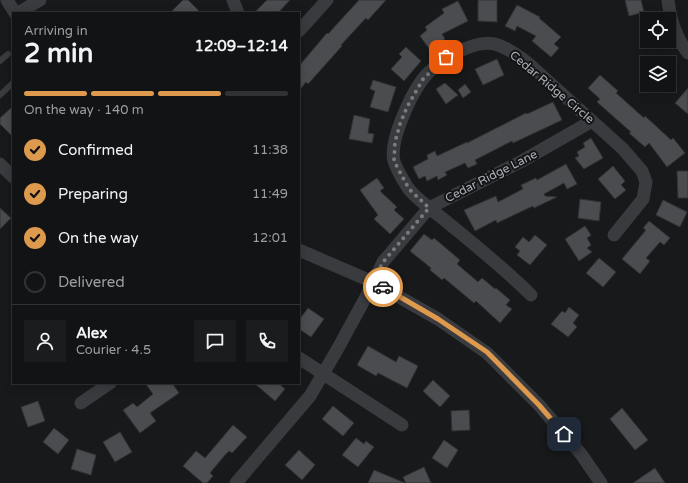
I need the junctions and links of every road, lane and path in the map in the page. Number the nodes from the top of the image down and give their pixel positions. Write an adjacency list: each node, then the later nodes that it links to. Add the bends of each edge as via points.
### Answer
1 (7, 0): 6 (street)
2 (40, 0): 7 (street)
3 (233, 0): 8 (street)
4 (327, 0): 9 (street)
5 (668, 0): 10 (street, via 670,17)
6 (14, 12)
7 (20, 12)
8 (238, 12)
9 (300, 30)
10 (688, 53)
11 (8, 54): 12 (lane)
12 (0, 61)
13 (12, 84): 14 (lane)
14 (0, 95)
15 (592, 121): 18 (street, Cedar Ridge Lane, via 522,161); 18 (street, Cedar Ridge Circle, via 513,52 494,44 473,45 446,57 423,79 402,118 395,142 394,161 409,189); 19 (street, Cedar Ridge Circle, via 623,149 642,171 646,182 643,199)
16 (0, 164): 17 (street)
17 (12, 176)
18 (429, 208): 21 (street, Cedar Ridge Lane, via 383,262); 22 (street, Cedar Ridge Circle)
19 (614, 235)
20 (300, 250): 21 (street)
21 (373, 282): 24 (street, Cedar Ridge Lane); 29 (street, via 438,319 487,352 553,421 581,454)
22 (532, 295)
23 (300, 359): 24 (street)
24 (323, 375): 27 (street); 28 (street, Cedar Ridge Lane, via 310,396)
25 (109, 384): 26 (street)
26 (81, 403)
27 (402, 425)
28 (236, 483)
29 (600, 483)

